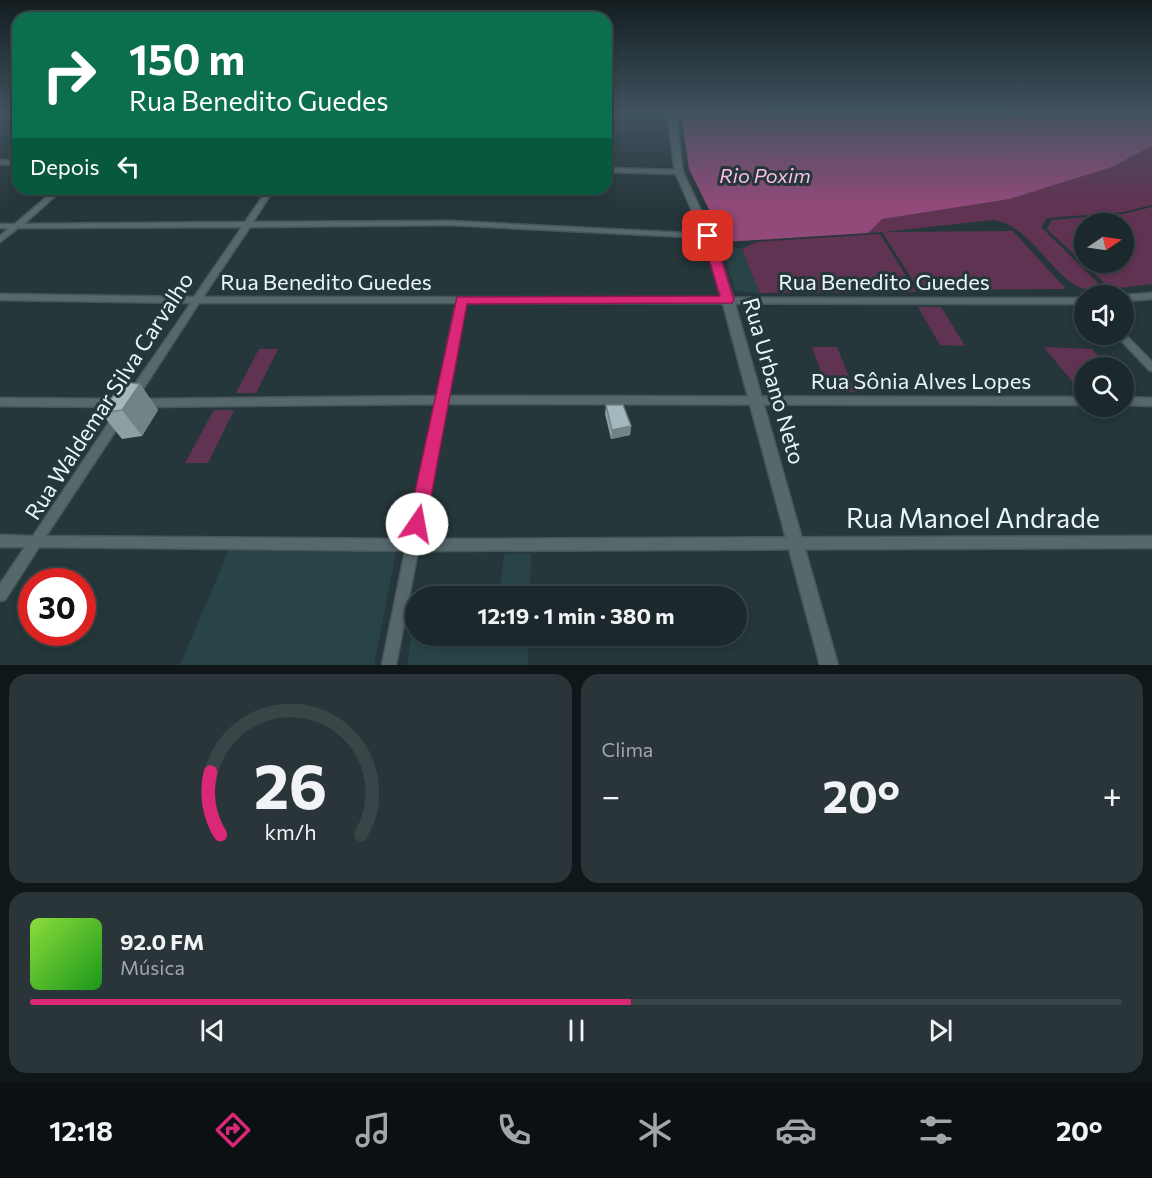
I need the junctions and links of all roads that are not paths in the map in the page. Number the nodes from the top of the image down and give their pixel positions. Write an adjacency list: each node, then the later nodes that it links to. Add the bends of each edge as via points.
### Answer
1 (675, 143): 3 (street, Rua Urbano Neto)
2 (612, 170): 3 (street)
3 (679, 172): 9 (street, Rua Urbano Neto)
4 (53, 195): 8 (street)
5 (267, 195): 6 (street, Rua Waldemar Silva Carvalho)
6 (246, 225): 8 (street); 9 (street, via 451,223); 14 (street, Rua Waldemar Silva Carvalho)
7 (0, 226): 8 (street)
8 (16, 226): 10 (street)
9 (708, 236): 16 (street, Rua Urbano Neto)
10 (0, 240)
11 (1152, 296): 13 (street)
12 (0, 297): 14 (street, Rua Benedito Guedes)
13 (1134, 297)
14 (196, 300): 15 (street, Rua Benedito Guedes); 26 (street, Rua Waldemar Silva Carvalho)
15 (461, 300): 16 (street, Rua Benedito Guedes); 20 (street)
16 (728, 300): 17 (street, Rua Benedito Guedes); 21 (street, Rua Urbano Neto)
17 (1074, 301)
18 (1130, 345): 19 (street)
19 (1152, 368)
20 (443, 400): 21 (street, Rua Sônia Alves Lopes); 26 (street, Rua Sônia Alves Lopes); 31 (street)
21 (757, 400): 22 (street, Rua Sônia Alves Lopes); 30 (street, Rua Urbano Neto)
22 (1074, 401)
23 (1134, 401): 25 (street)
24 (0, 402): 26 (street, Rua Sônia Alves Lopes)
25 (1152, 402)
26 (128, 403): 27 (street, Rua Waldemar Silva Carvalho)
27 (38, 540): 28 (street, Rua Manoel Andrade); 31 (street, Rua Manoel Andrade); 32 (street, Rua Waldemar Silva Carvalho)
28 (0, 541)
29 (1152, 542): 30 (street, Rua Manoel Andrade)
30 (795, 543): 31 (street, Rua Manoel Andrade); 34 (street, Rua Urbano Neto)
31 (413, 545): 33 (street)
32 (0, 595)
33 (389, 665)
34 (829, 665)

